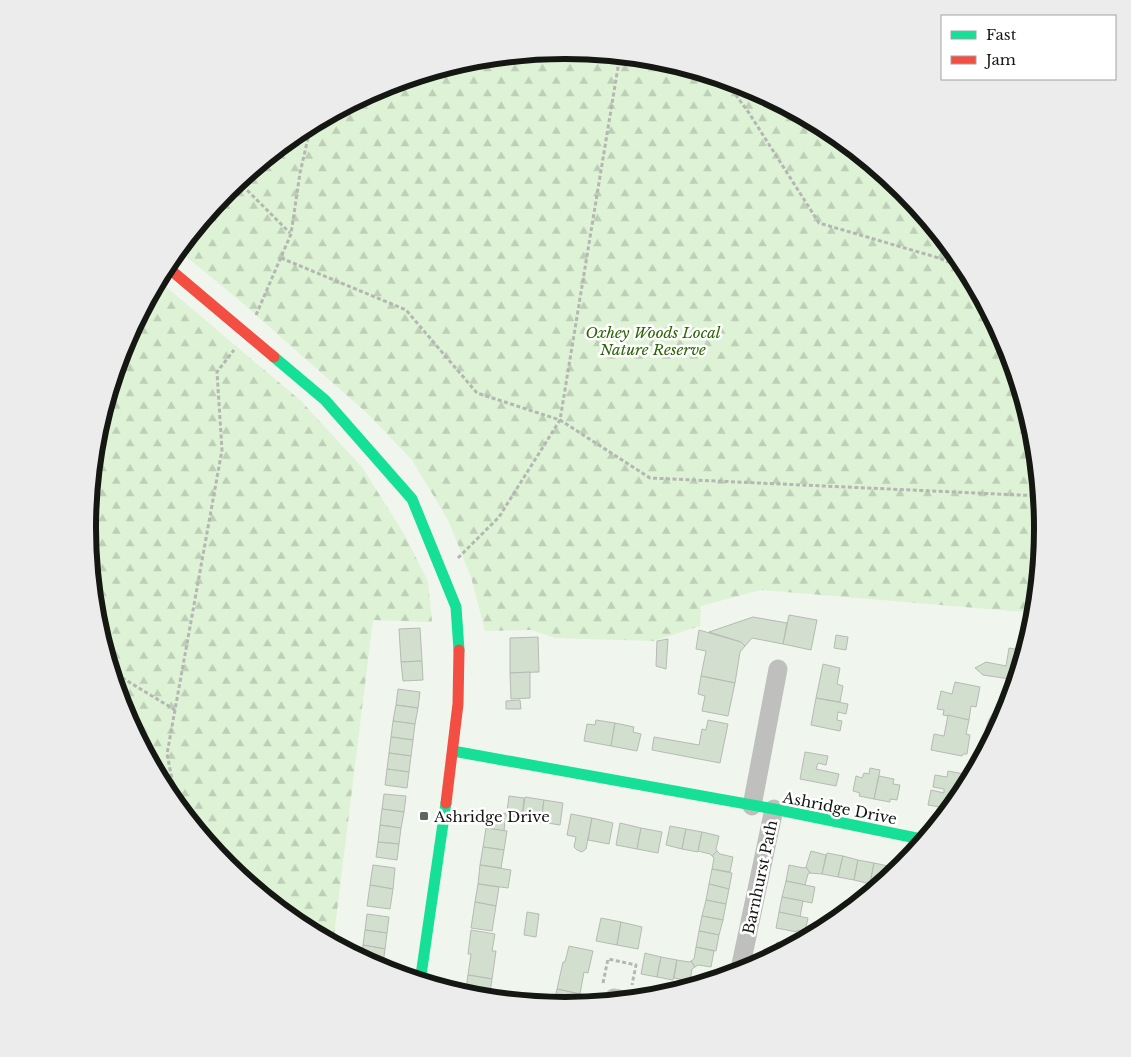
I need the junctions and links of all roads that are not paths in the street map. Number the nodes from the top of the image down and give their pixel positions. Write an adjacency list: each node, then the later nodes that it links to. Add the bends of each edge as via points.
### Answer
1 (173, 272): 3 (main road, via 325,400 412,499 456,607 458,704)
2 (778, 669): 4 (street)
3 (453, 751): 4 (main road, Ashridge Drive); 8 (main road)
4 (752, 806): 5 (main road, Ashridge Drive)
5 (774, 810): 6 (main road, Ashridge Drive); 7 (street, Barnhurst Path)
6 (919, 839)
7 (741, 963)
8 (421, 975)

